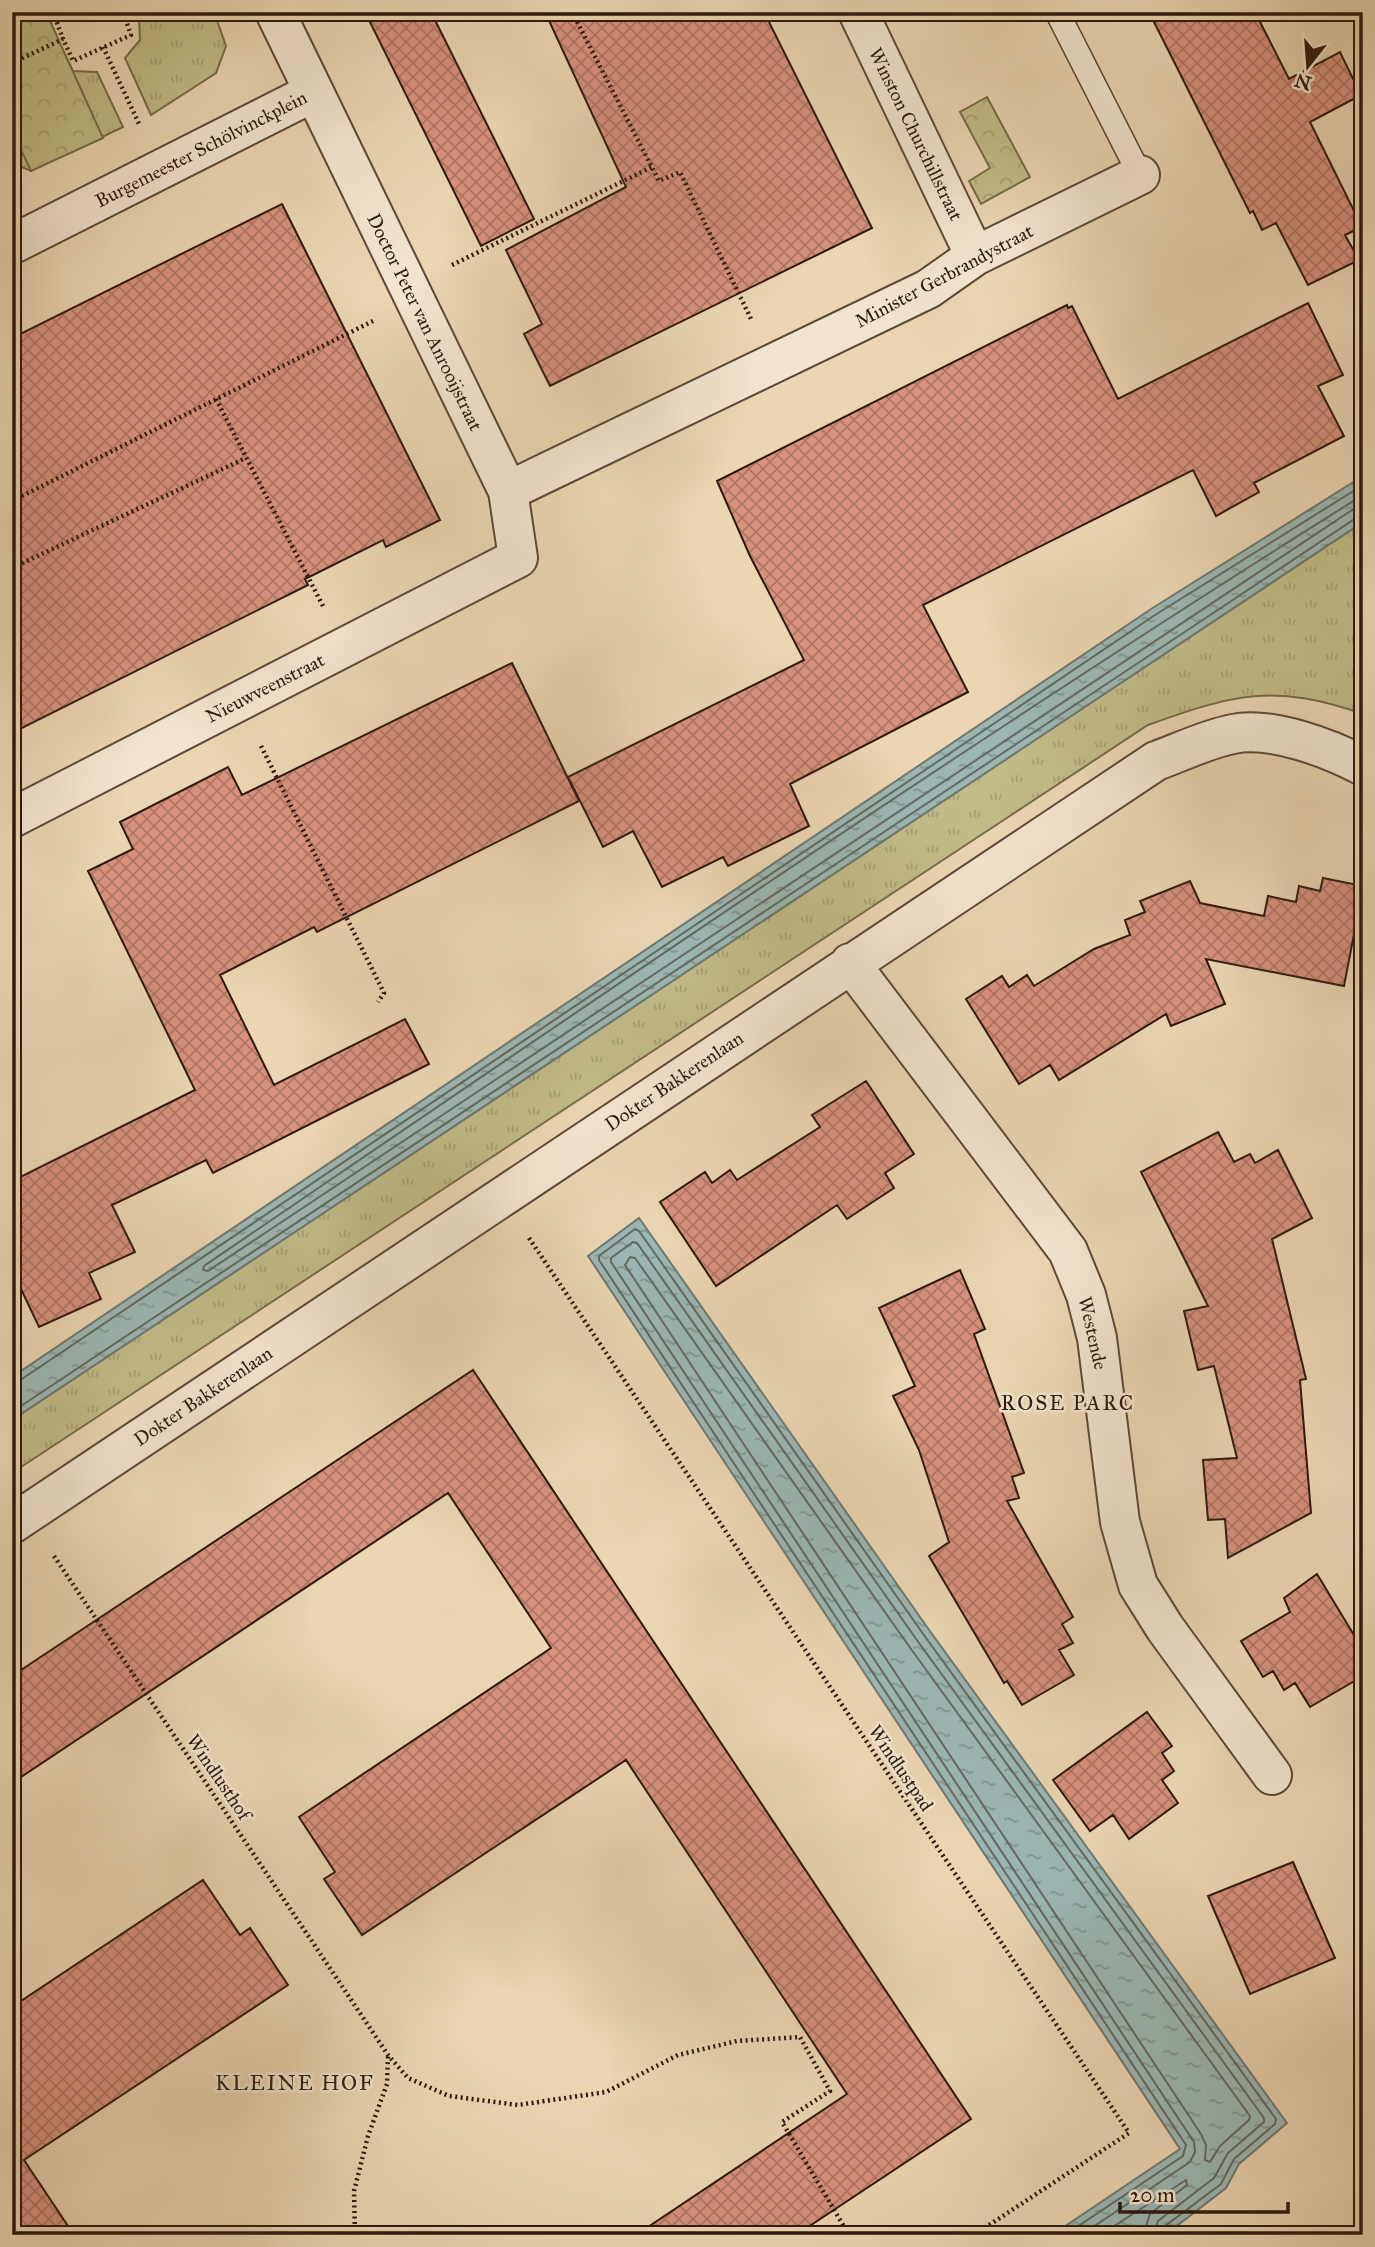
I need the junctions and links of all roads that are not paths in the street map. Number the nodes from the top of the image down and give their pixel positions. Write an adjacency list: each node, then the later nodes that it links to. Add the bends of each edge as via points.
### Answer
1 (275, 12): 4 (street, Burgemeester Schölvinckplein)
2 (858, 12): 7 (street, Winston Churchillstraat)
3 (1057, 12): 5 (lane, Minister Gerbrandystraat)
4 (313, 92): 6 (street, Burgemeester Schölvinckplein); 8 (street, Doctor Peter van Anrooijstraat)
5 (1140, 175): 7 (street, Minister Gerbrandystraat)
6 (13, 242)
7 (975, 256): 8 (street, Minister Gerbrandystraat, via 928,289)
8 (508, 491): 9 (street, Doctor Peter van Anrooijstraat)
9 (518, 558): 11 (street, Nieuwveenstraat)
10 (1363, 766): 12 (street, Dokter Bakkerenlaan, via 1286,736 1235,733 1156,761)
11 (12, 818)
12 (850, 963): 13 (street, Dokter Bakkerenlaan); 14 (street, Westende, via 1068,1251 1097,1338 1119,1522 1138,1585)
13 (19, 1519)
14 (1272, 1775)

